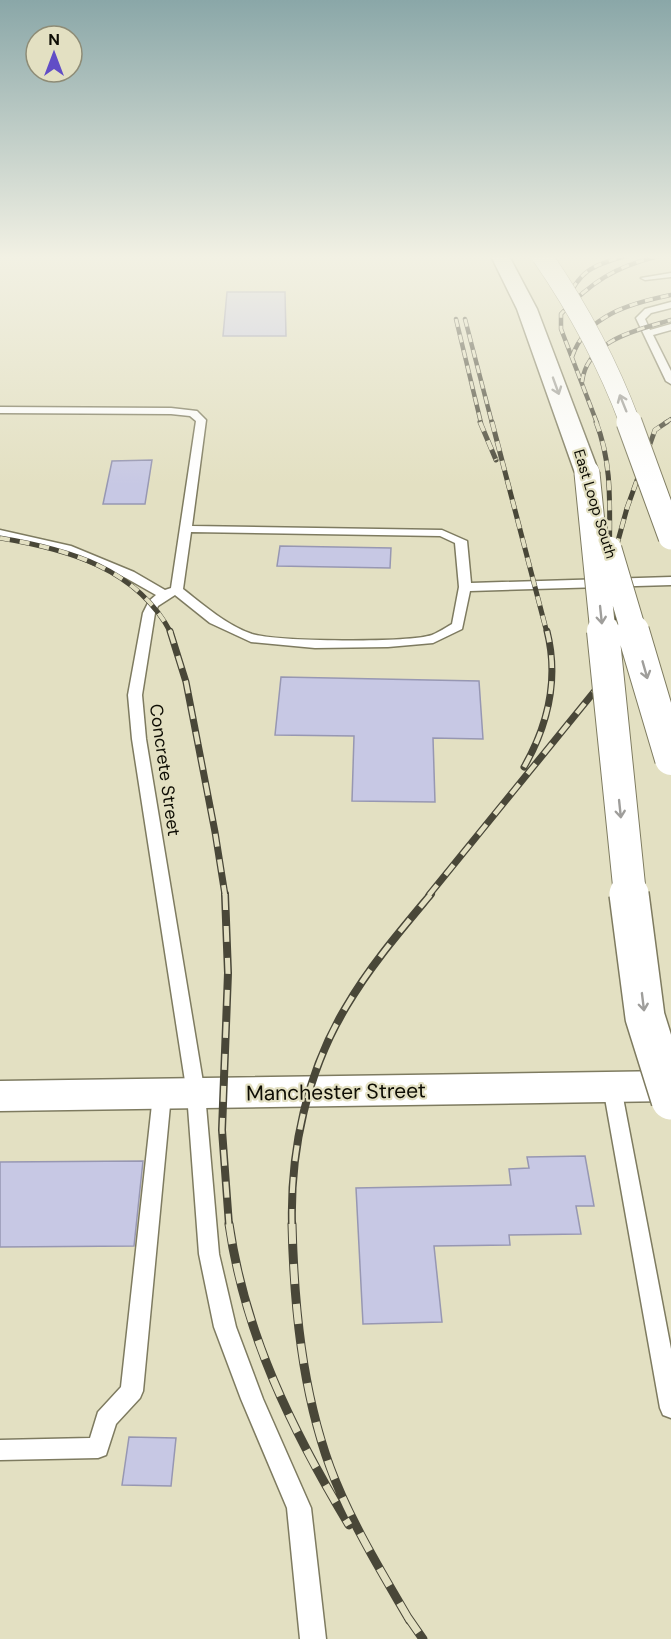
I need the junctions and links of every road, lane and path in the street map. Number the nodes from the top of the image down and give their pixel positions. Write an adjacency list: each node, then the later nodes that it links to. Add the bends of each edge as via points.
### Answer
1 (536, 332): 8 (main road, East Loop South, one-way to 8)
2 (588, 332): 7 (main road, one-way to 2, bridge)
3 (652, 332): 4 (lane)
4 (647, 334): 5 (lane)
5 (671, 381)
6 (0, 410): 10 (lane, via 193,413 201,420)
7 (633, 428): 9 (main road, bridge); 12 (main road, bridge)
8 (587, 473): 16 (main road, East Loop South, one-way to 16, bridge); 21 (main road, one-way to 21, bridge, via 645,1017)
9 (671, 498)
10 (186, 529): 14 (lane, via 442,533 460,541); 15 (lane)
11 (0, 533): 15 (lane, via 67,548)
12 (671, 537)
13 (671, 581): 14 (lane)
14 (465, 587): 15 (lane, via 459,626 433,639 388,643 315,644 251,638)
15 (171, 593): 19 (lane, Concrete Street, via 153,604 149,613 135,695)
16 (671, 759)
17 (671, 1086): 18 (main road, Manchester Street)
18 (612, 1087): 19 (main road, Manchester Street); 22 (lane)
19 (179, 1094): 20 (main road, Manchester Street); 23 (lane, via 132,1391 106,1419 98,1448); 24 (lane, via 225,1327 299,1508)
20 (0, 1096)
21 (671, 1100)
22 (671, 1408)
23 (0, 1450)
24 (313, 1639)

